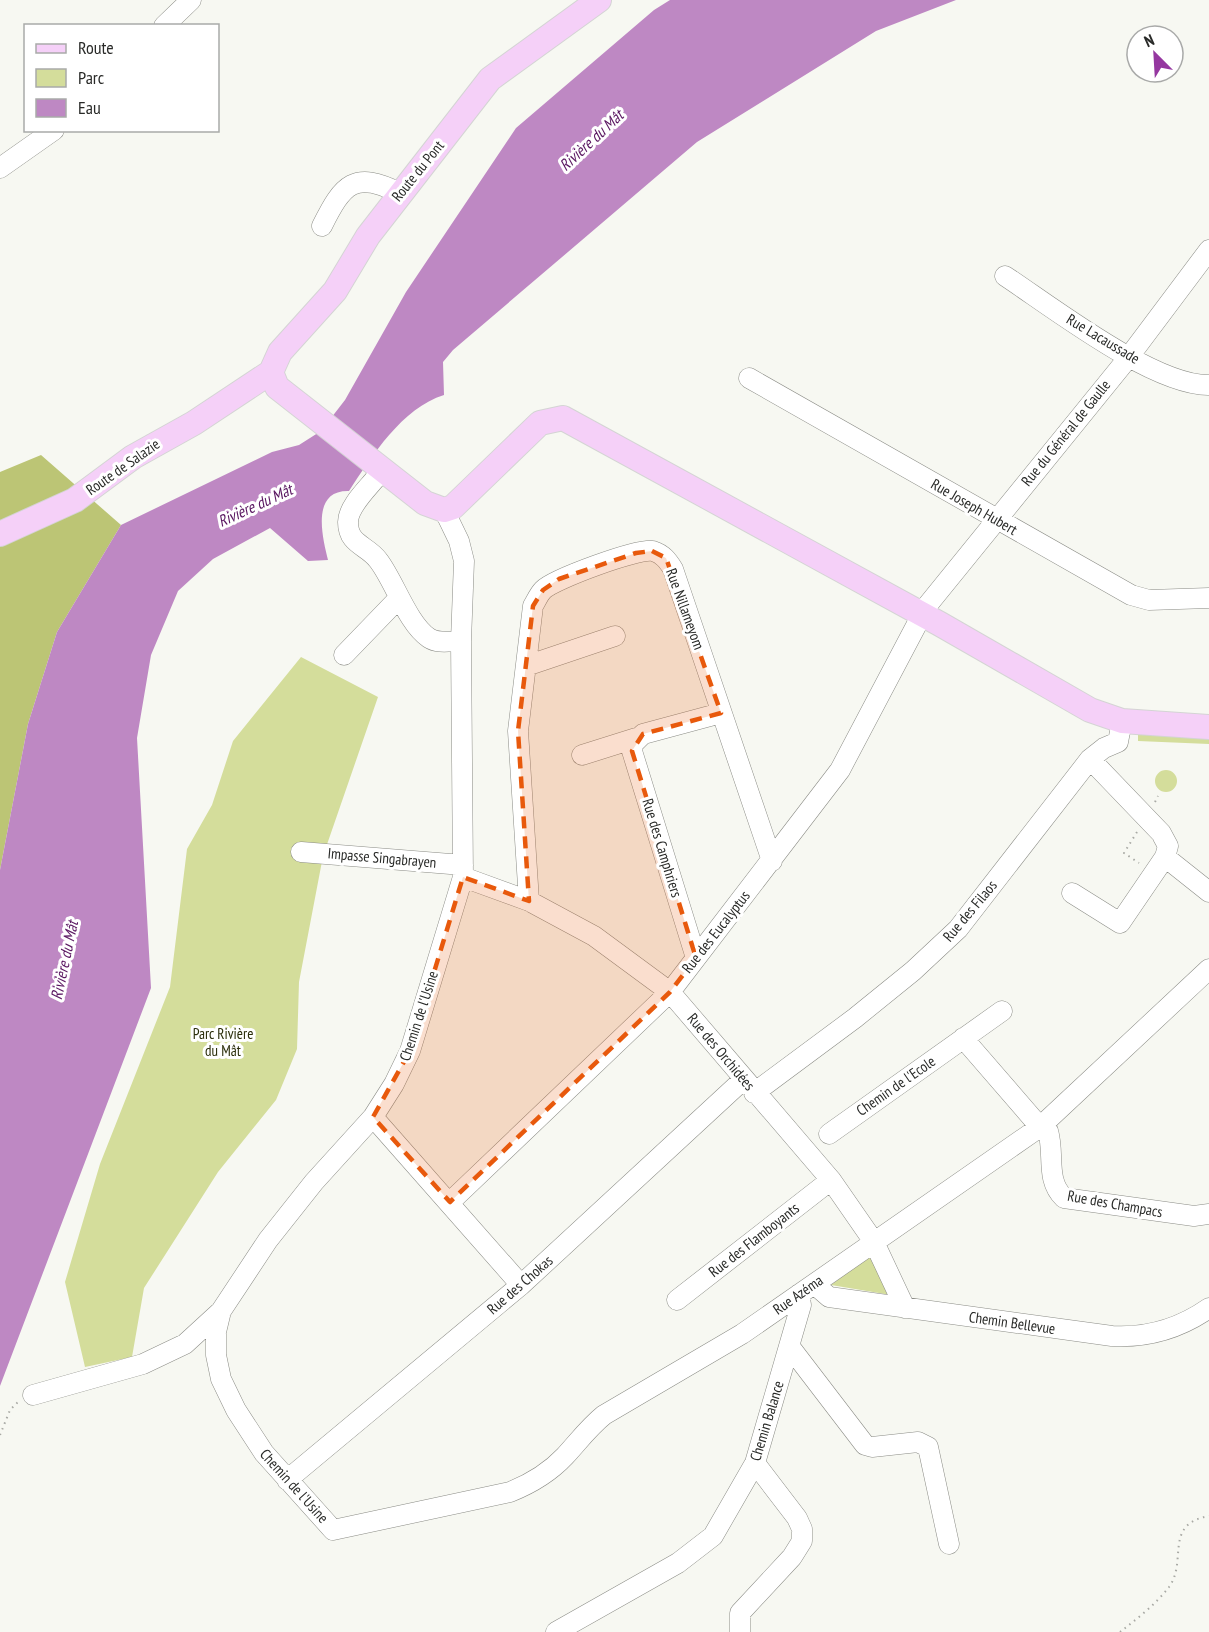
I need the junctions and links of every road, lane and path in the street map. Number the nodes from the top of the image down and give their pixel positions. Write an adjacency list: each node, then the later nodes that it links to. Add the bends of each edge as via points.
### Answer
1 (191, 0): 3 (street)
2 (599, 0): 6 (main road, Route du Pont, via 490,79)
3 (166, 24)
4 (51, 132): 5 (street)
5 (0, 168)
6 (399, 193): 7 (street, via 371,180 350,186); 12 (main road, Route du Pont, via 334,291 280,352)
7 (322, 226)
8 (1209, 250): 10 (street, Rue du Général de Gaulle)
9 (1005, 276): 10 (street, Rue Lacaussade)
10 (1128, 358): 13 (street, Rue Lacaussade, via 1188,382); 16 (street, Rue du Général de Gaulle)
11 (749, 378): 16 (street, Rue Joseph Hubert)
12 (274, 379): 15 (main road, via 411,493); 17 (main road, Route de Salazie, via 262,375 194,423 132,457 75,500)
13 (1209, 385)
14 (375, 479): 18 (street, via 354,505 348,520 351,536 376,557)
15 (444, 510): 20 (main road, via 453,507 540,423 563,418); 22 (street, Chemin de l'Usine, via 464,561)
16 (996, 519): 19 (street, Rue Joseph Hubert, via 1131,595 1149,600); 20 (street, Rue du Général de Gaulle)
17 (0, 534)
18 (399, 598): 22 (street, via 428,638); 23 (street)
19 (1209, 598)
20 (921, 614): 26 (main road, via 1090,710); 34 (street, Rue des Eucalyptus, via 840,770)
21 (615, 636): 24 (street)
22 (461, 641): 36 (street, Chemin de l'Usine)
23 (344, 655)
24 (526, 666): 25 (street, Rue Nillameyom, via 533,606 543,590 559,579 652,551 666,558 673,569); 39 (street, Rue Nillameyom, via 518,730)
25 (721, 713): 28 (street); 34 (street, Rue Nillameyom)
26 (1122, 721): 27 (main road); 30 (street, Rue des Filaos, via 1118,742)
27 (1209, 727)
28 (636, 738): 29 (street); 40 (street, Rue des Camphriers, via 632,751)
29 (582, 755)
30 (1090, 759): 32 (street); 45 (street, Rue des Filaos, via 958,929 871,1005)
31 (1158, 796): 32 (path)
32 (1150, 811): 35 (street, via 1168,846); 35 (path, via 1124,853)
33 (301, 852): 36 (street, Impasse Singabrayen)
34 (772, 861): 40 (street, Rue des Eucalyptus)
35 (1160, 865): 37 (street); 38 (street, via 1120,923)
36 (463, 871): 39 (street, Rue des Orchidées); 46 (street, Chemin de l'Usine, via 410,1052)
37 (1209, 891)
38 (1072, 893)
39 (529, 901): 42 (street, Rue des Orchidées, via 594,936)
40 (696, 958): 42 (street, Rue des Eucalyptus)
41 (1209, 969): 47 (street, Rue Azéma)
42 (670, 992): 45 (street, Rue des Orchidées); 50 (street, Rue des Eucalyptus)
43 (1002, 1011): 44 (street, Chemin de l'Ecole)
44 (963, 1038): 47 (street); 48 (street, Chemin de l'Ecole)
45 (749, 1086): 49 (street, Rue des Orchidées); 53 (street, Rue des Chokas)
46 (373, 1117): 50 (street); 58 (street, Chemin de l'Usine, via 307,1190)
47 (1040, 1127): 51 (street, Rue des Champacs, via 1048,1131 1053,1146 1051,1176 1064,1198 1194,1216); 52 (street, Rue Azéma)
48 (829, 1134)
49 (831, 1180): 52 (street, Rue des Orchidées); 55 (street, Rue des Flamboyants)
50 (450, 1202): 53 (street)
51 (1209, 1214)
52 (874, 1242): 54 (street, Rue Azéma); 56 (street, Rue des Orchidées)
53 (521, 1285): 63 (street, Rue des Chokas)
54 (806, 1289): 56 (street, Chemin Bellevue, via 829,1297); 59 (street, Chemin Balance); 65 (street, Rue Azéma, via 706,1357 604,1415 563,1458 525,1486)
55 (677, 1300)
56 (905, 1308): 57 (street, Chemin Bellevue, via 1129,1337 1172,1329)
57 (1209, 1308)
58 (221, 1311): 60 (street, via 185,1344 143,1364); 63 (street, Chemin de l'Usine, via 216,1332 221,1379 255,1442)
59 (790, 1347): 62 (street, Chemin Balance); 66 (street, via 858,1440 872,1447 918,1442 928,1448)
60 (33, 1395): 61 (path, via 14,1405)
61 (0, 1435)
62 (755, 1463): 67 (street, Chemin Balance, via 713,1536 678,1563); 68 (street, via 797,1518 802,1541 740,1613)
63 (287, 1480): 65 (street, Chemin de l'Usine, via 327,1525)
64 (1209, 1516): 69 (path, via 1197,1518 1183,1530 1170,1585)
65 (340, 1530)
66 (949, 1544)
67 (556, 1632)
68 (740, 1632)
69 (1120, 1632)

